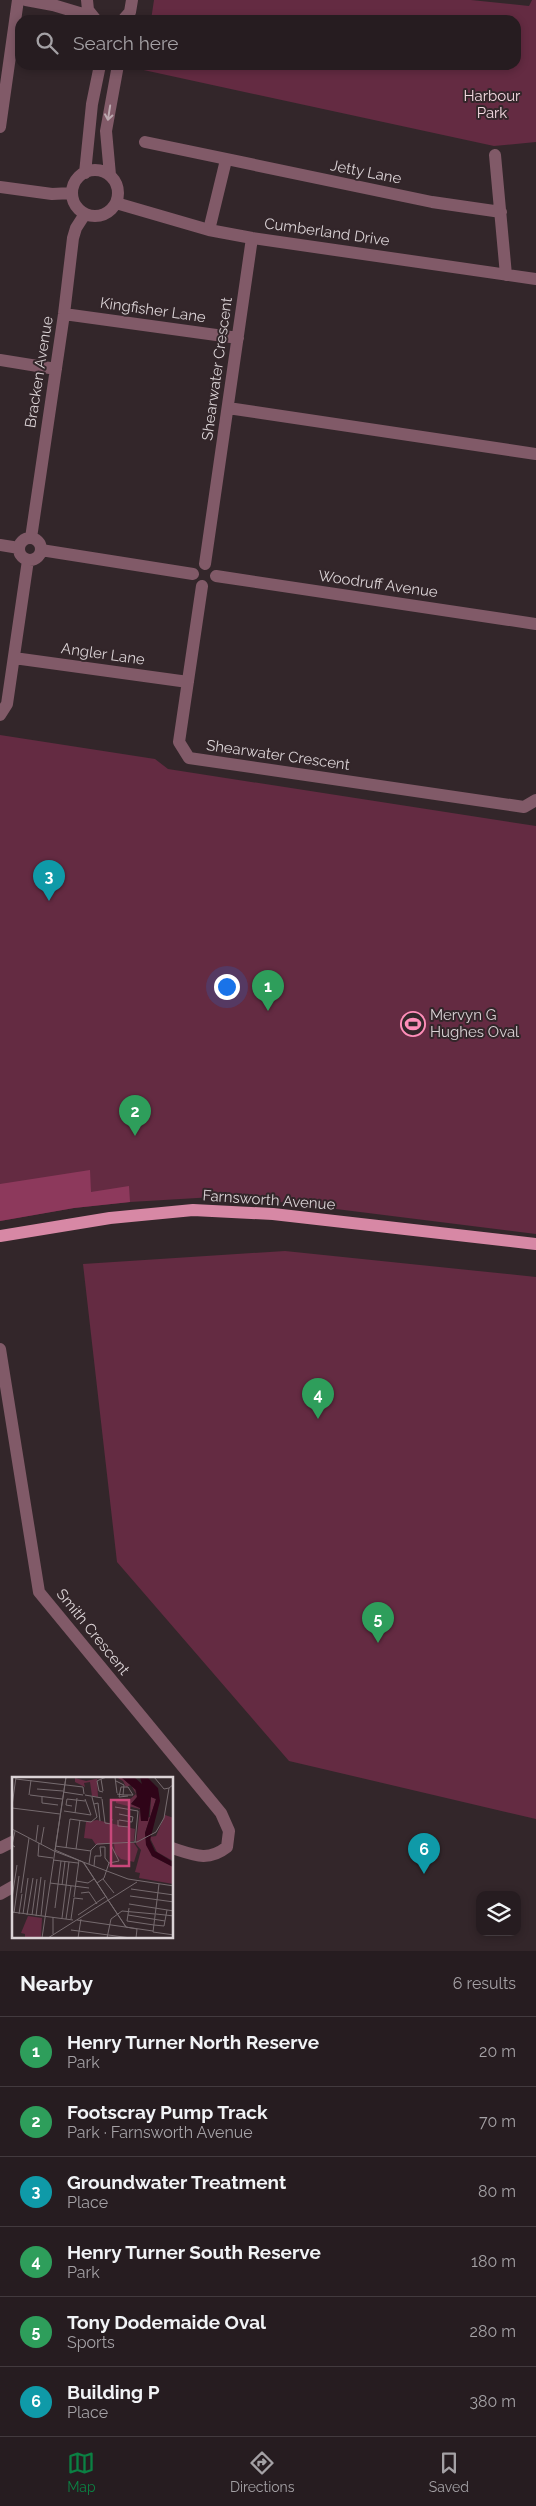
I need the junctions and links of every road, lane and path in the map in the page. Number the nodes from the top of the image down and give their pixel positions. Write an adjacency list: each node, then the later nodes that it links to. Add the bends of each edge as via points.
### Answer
1 (18, 0): 4 (street)
2 (26, 0): 5 (street)
3 (87, 0): 6 (street)
4 (15, 15)
5 (84, 15)
6 (92, 15)
7 (15, 18): 10 (street)
8 (99, 70): 15 (street)
9 (117, 70): 16 (street, one-way to 16, via 106,131)
10 (3, 89): 11 (street)
11 (0, 127)
12 (145, 142): 14 (street, Jetty Lane)
13 (495, 155): 20 (street)
14 (226, 160): 20 (street, Jetty Lane, via 432,202); 22 (street)
15 (85, 173): 16 (street, via 101,171); 18 (street, via 78,178)
16 (110, 175): 19 (street, via 118,189)
17 (0, 187): 18 (street, via 52,194)
18 (72, 193): 21 (street, via 74,202)
19 (116, 203): 21 (street, via 104,215); 22 (street, Cumberland Drive)
20 (501, 212): 24 (street)
21 (85, 214): 26 (street, Bracken Avenue, via 73,238)
22 (209, 230): 23 (street, Cumberland Drive)
23 (252, 238): 24 (street, Cumberland Drive); 27 (street, Shearwater Crescent)
24 (506, 274): 25 (street, Cumberland Drive)
25 (536, 279)
26 (64, 314): 27 (street, Kingfisher Lane); 29 (street, Bracken Avenue)
27 (238, 338): 30 (street, Shearwater Crescent)
28 (0, 360): 29 (street)
29 (56, 369): 32 (street, Bracken Avenue)
30 (228, 408): 31 (street); 37 (street, Shearwater Crescent)
31 (536, 454)
32 (31, 538): 34 (street, via 23,541); 35 (street, via 38,541)
33 (0, 545): 34 (street)
34 (19, 548): 36 (street, via 21,556)
35 (41, 550): 36 (street, via 38,557); 38 (street)
36 (28, 560): 42 (street)
37 (205, 564): 38 (street, via 197,567); 39 (street, via 212,567)
38 (193, 574): 40 (street)
39 (216, 576): 40 (street, via 213,583); 41 (street, Woodruff Avenue)
40 (202, 586): 43 (street, Shearwater Crescent)
41 (536, 624)
42 (14, 658): 43 (street, Angler Lane); 44 (street, via 7,704)
43 (188, 682): 45 (street, Shearwater Crescent, via 178,742 189,758 524,807)
44 (0, 715)
45 (536, 800)
46 (0, 1236): 47 (main road, Farnsworth Avenue, via 110,1218 193,1210 273,1214)
47 (536, 1244)
48 (0, 1349): 51 (street, Smith Crescent, via 39,1592 221,1813 229,1831 227,1847 216,1856 196,1856)
49 (12, 1842): 50 (street)
50 (0, 1848)
51 (174, 1849)
52 (12, 1887): 53 (street)
53 (0, 1894)

